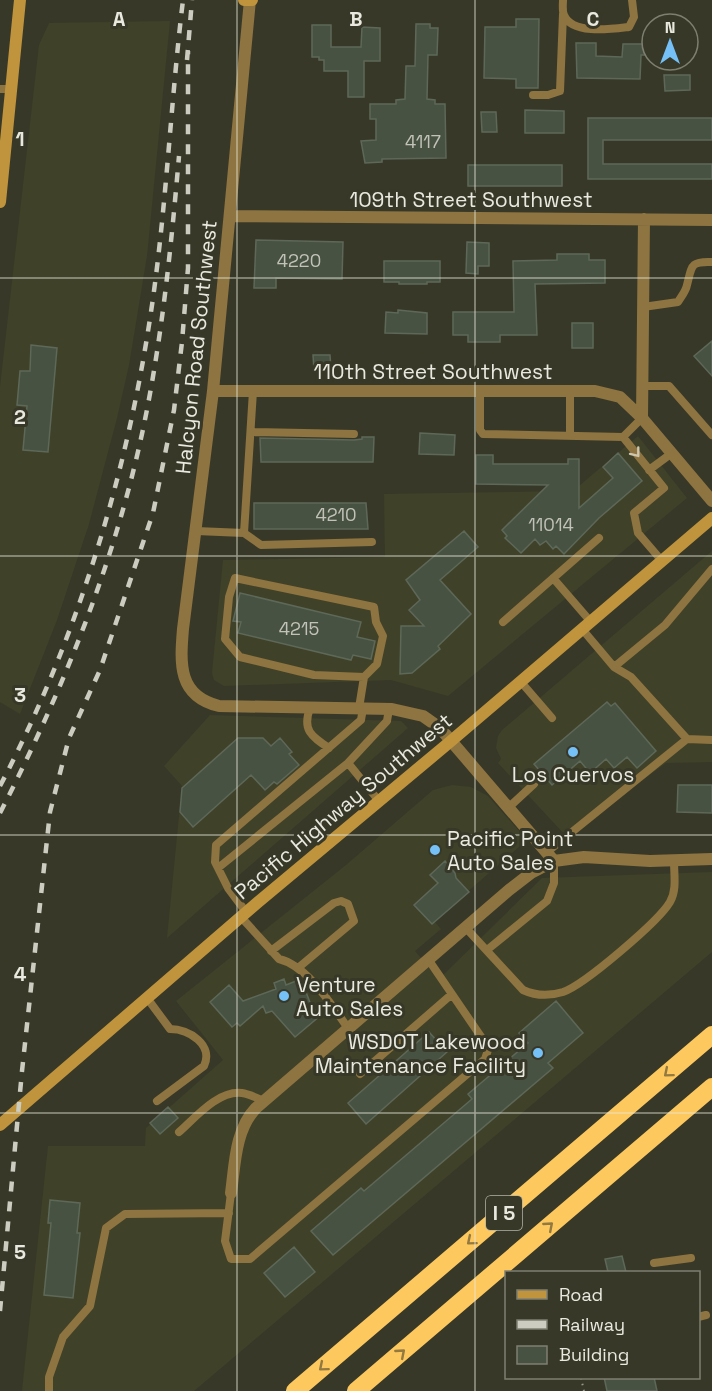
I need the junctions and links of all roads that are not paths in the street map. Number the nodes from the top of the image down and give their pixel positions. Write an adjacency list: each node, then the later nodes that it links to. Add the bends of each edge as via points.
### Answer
1 (20, 0): 7 (main road)
2 (244, 0): 3 (main road)
3 (251, 0): 10 (street, Halcyon Road Southwest)
4 (563, 0): 6 (lane)
5 (632, 0): 6 (lane, via 634,20 629,27 579,28)
6 (563, 14): 8 (lane, via 560,91)
7 (6, 89): 9 (main road)
8 (534, 95)
9 (0, 202)
10 (230, 216): 11 (street, 109th Street Southwest); 18 (street, Halcyon Road Southwest)
11 (644, 219): 12 (street, 109th Street Southwest); 14 (street)
12 (712, 220)
13 (712, 262): 14 (lane, via 694,264 678,302)
14 (643, 307): 15 (street)
15 (643, 386): 20 (street); 24 (lane, via 669,386)
16 (480, 390): 17 (street, 110th Street Southwest); 19 (street, 110th Street Southwest); 23 (lane, via 483,434)
17 (570, 390): 20 (street, 110th Street Southwest, via 614,394); 23 (lane)
18 (213, 391): 19 (street, 110th Street Southwest); 30 (street, Halcyon Road Southwest)
19 (253, 391): 21 (lane)
20 (642, 418): 25 (lane); 26 (street, 110th Street Southwest)
21 (251, 432): 22 (lane); 31 (lane)
22 (354, 434)
23 (570, 435): 25 (lane)
24 (712, 435)
25 (623, 437): 27 (lane, one-way to 27)
26 (672, 453): 27 (lane); 28 (street, 110th Street Southwest)
27 (649, 470): 34 (lane, via 664,488 634,513 638,533)
28 (712, 501)
29 (712, 518): 34 (main road, Pacific Highway Southwest)
30 (195, 531): 31 (lane); 42 (street, Halcyon Road Southwest, via 181,655 184,678 195,694 219,706)
31 (244, 532): 33 (lane, via 261,545)
32 (598, 538): 36 (lane)
33 (372, 542)
34 (662, 561): 38 (main road, Pacific Highway Southwest)
35 (712, 568): 39 (lane, via 665,625)
36 (553, 578): 37 (lane); 38 (lane)
37 (503, 622)
38 (587, 626): 39 (lane); 41 (main road, Pacific Highway Southwest)
39 (614, 667): 46 (lane, via 631,676)
40 (364, 677): 40 (lane, via 377,664 383,636 374,607 236,578 229,597 225,639 240,657 314,675); 43 (lane)
41 (521, 682): 45 (lane); 48 (main road, Pacific Highway Southwest)
42 (310, 708): 43 (street); 49 (lane, via 307,718 312,736)
43 (361, 708): 44 (street); 49 (lane, via 362,720)
44 (389, 709): 48 (street, via 423,716 441,728); 50 (lane, via 387,721)
45 (552, 718)
46 (687, 739): 47 (lane); 54 (lane)
47 (712, 740)
48 (451, 741): 52 (main road, Pacific Highway Southwest); 53 (street)
49 (329, 748): 57 (lane, via 216,845)
50 (348, 763): 52 (lane); 57 (lane)
51 (534, 784): 53 (lane)
52 (379, 801): 58 (main road, Pacific Highway Southwest)
53 (508, 808): 54 (street)
54 (550, 857): 56 (street); 59 (street); 60 (lane, via 554,883 547,901)
55 (712, 860): 56 (street)
56 (674, 861): 60 (lane, via 674,889 659,916 598,970 565,991 544,995 523,990)
57 (218, 868): 58 (lane)
58 (243, 914): 61 (lane); 65 (main road, Pacific Highway Southwest)
59 (465, 927): 60 (lane); 62 (street)
60 (487, 950)
61 (271, 951): 63 (lane); 63 (lane, via 334,903 348,904 354,921)
62 (428, 959): 64 (lane); 66 (street)
63 (298, 968): 66 (lane, via 320,989)
64 (452, 994): 68 (lane); 75 (lane, via 484,1041 488,1050 485,1059 250,1258 231,1258 225,1241)
65 (147, 998): 70 (lane, via 170,1029 192,1033 208,1058 204,1066); 72 (main road, Pacific Highway Southwest)
66 (348, 1028): 71 (street)
67 (712, 1035): 79 (highway, I 5, one-way to 79)
68 (360, 1074)
69 (712, 1087): 80 (highway, I 5, one-way to 69)
70 (157, 1101)
71 (264, 1101): 73 (lane, via 243,1093 221,1097); 74 (street, via 251,1114 241,1134)
72 (0, 1125)
73 (179, 1132)
74 (231, 1192): 75 (lane)
75 (229, 1214): 78 (lane, via 125,1214 106,1228 90,1306 63,1337 49,1377)
76 (691, 1258): 77 (lane)
77 (654, 1263)
78 (49, 1391)
79 (295, 1391)
80 (356, 1391)

